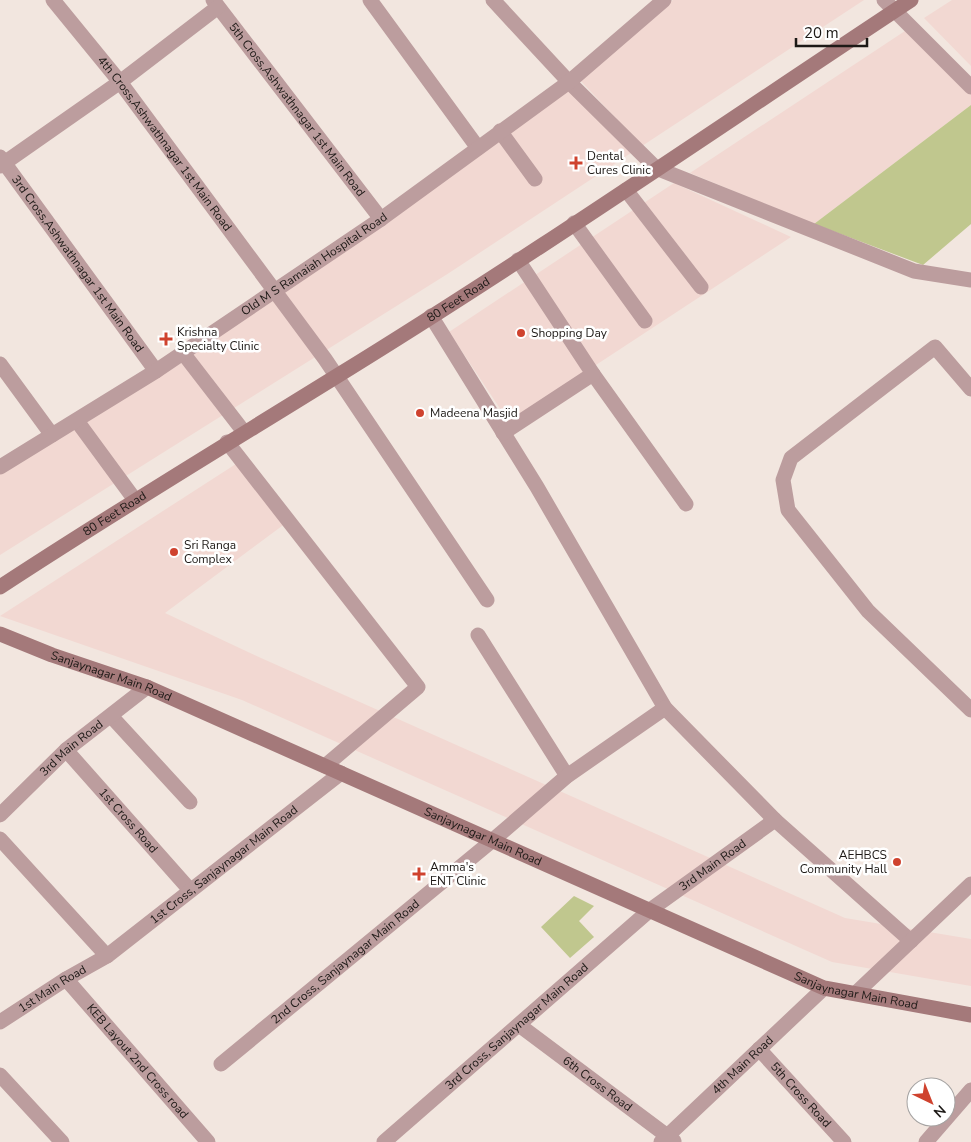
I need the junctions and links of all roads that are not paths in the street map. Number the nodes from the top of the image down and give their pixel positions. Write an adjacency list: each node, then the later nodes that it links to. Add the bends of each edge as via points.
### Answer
1 (53, 0): 8 (street, 4th Cross,Ashwathnagar 1st Main Road)
2 (370, 0): 12 (street)
3 (493, 0): 9 (street)
4 (664, 0): 9 (street, Old M S Ramaiah Hospital Road)
5 (911, 0): 7 (street, 80 Feet Road)
6 (216, 3): 8 (street); 17 (street, 5th Cross,Ashwathnagar 1st Main Road)
7 (889, 6): 10 (street); 14 (street, 80 Feet Road)
8 (120, 82): 13 (street); 22 (street, 4th Cross,Ashwathnagar 1st Main Road)
9 (570, 82): 11 (street, Old M S Ramaiah Hospital Road); 14 (street)
10 (971, 87)
11 (500, 131): 12 (street, Old M S Ramaiah Hospital Road); 15 (street)
12 (478, 148): 17 (street, Old M S Ramaiah Hospital Road)
13 (2, 162): 27 (street, 3rd Cross,Ashwathnagar 1st Main Road)
14 (656, 168): 16 (street, 80 Feet Road); 20 (street, via 914,271)
15 (535, 179)
16 (626, 190): 18 (street, 80 Feet Road); 21 (street)
17 (381, 219): 22 (street, Old M S Ramaiah Hospital Road)
18 (574, 224): 19 (street, 80 Feet Road); 24 (street)
19 (518, 260): 23 (street, 80 Feet Road); 28 (street)
20 (971, 280)
21 (701, 287)
22 (275, 290): 25 (street, Old M S Ramaiah Hospital Road); 29 (street, 4th Cross,Ashwathnagar 1st Main Road)
23 (431, 316): 29 (street, 80 Feet Road); 33 (street)
24 (645, 320)
25 (183, 353): 27 (street, Old M S Ramaiah Hospital Road); 32 (street)
26 (0, 364): 34 (street)
27 (156, 371): 31 (street, Old M S Ramaiah Hospital Road)
28 (593, 374): 33 (street); 38 (street)
29 (338, 376): 32 (street, 80 Feet Road); 40 (street, 4th Cross,Ashwathnagar 1st Main Road)
30 (971, 389): 45 (street, via 935,347 791,458 783,480 788,510 868,612)
31 (77, 421): 34 (street, Old M S Ramaiah Hospital Road); 37 (street)
32 (244, 432): 35 (street, 80 Feet Road)
33 (503, 433): 44 (street)
34 (52, 435): 36 (street, Old M S Ramaiah Hospital Road)
35 (227, 442): 37 (street, 80 Feet Road); 48 (street, via 418,687)
36 (0, 467)
37 (135, 500): 39 (street, 80 Feet Road)
38 (686, 504)
39 (0, 587)
40 (486, 600)
41 (0, 634): 43 (street, Sanjaynagar Main Road)
42 (478, 635): 50 (street)
43 (147, 687): 46 (street, 3rd Main Road); 48 (street, Sanjaynagar Main Road)
44 (666, 708): 50 (street, 2nd Cross, Sanjaynagar Main Road); 53 (street)
45 (971, 710)
46 (111, 716): 47 (street, 3rd Main Road); 51 (street)
47 (66, 750): 52 (street, 3rd Main Road); 57 (street, 1st Cross Road)
48 (325, 766): 49 (street, Sanjaynagar Main Road)
49 (341, 773): 55 (street, Sanjaynagar Main Road); 57 (street, 1st Cross, Sanjaynagar Main Road)
50 (567, 776): 55 (street, 2nd Cross, Sanjaynagar Main Road)
51 (190, 802)
52 (0, 815)
53 (775, 820): 58 (street, 3rd Main Road); 59 (street)
54 (0, 840): 60 (street)
55 (493, 840): 58 (street, Sanjaynagar Main Road); 68 (street, 2nd Cross, Sanjaynagar Main Road)
56 (971, 884): 59 (street)
57 (190, 890): 60 (street, 1st Cross, Sanjaynagar Main Road)
58 (650, 910): 62 (street, Sanjaynagar Main Road); 66 (street, 3rd Cross, Sanjaynagar Main Road)
59 (911, 941): 63 (street)
60 (107, 956): 61 (street, 1st Main Road)
61 (66, 979): 65 (street, 1st Main Road); 73 (street, KEB Layout 2nd Cross road)
62 (824, 988): 63 (street, Sanjaynagar Main Road); 67 (street, 4th Main Road)
63 (856, 993): 64 (street, Sanjaynagar Main Road)
64 (971, 1015)
65 (0, 1022)
66 (519, 1025): 71 (street, 6th Cross Road); 74 (street, 3rd Cross, Sanjaynagar Main Road)
67 (759, 1049): 71 (street, 4th Main Road); 75 (street, 5th Cross Road)
68 (221, 1064)
69 (0, 1075): 72 (street)
70 (971, 1090): 76 (street)
71 (668, 1140)
72 (62, 1142)
73 (208, 1142)
74 (384, 1142)
75 (844, 1142)
76 (926, 1142)

